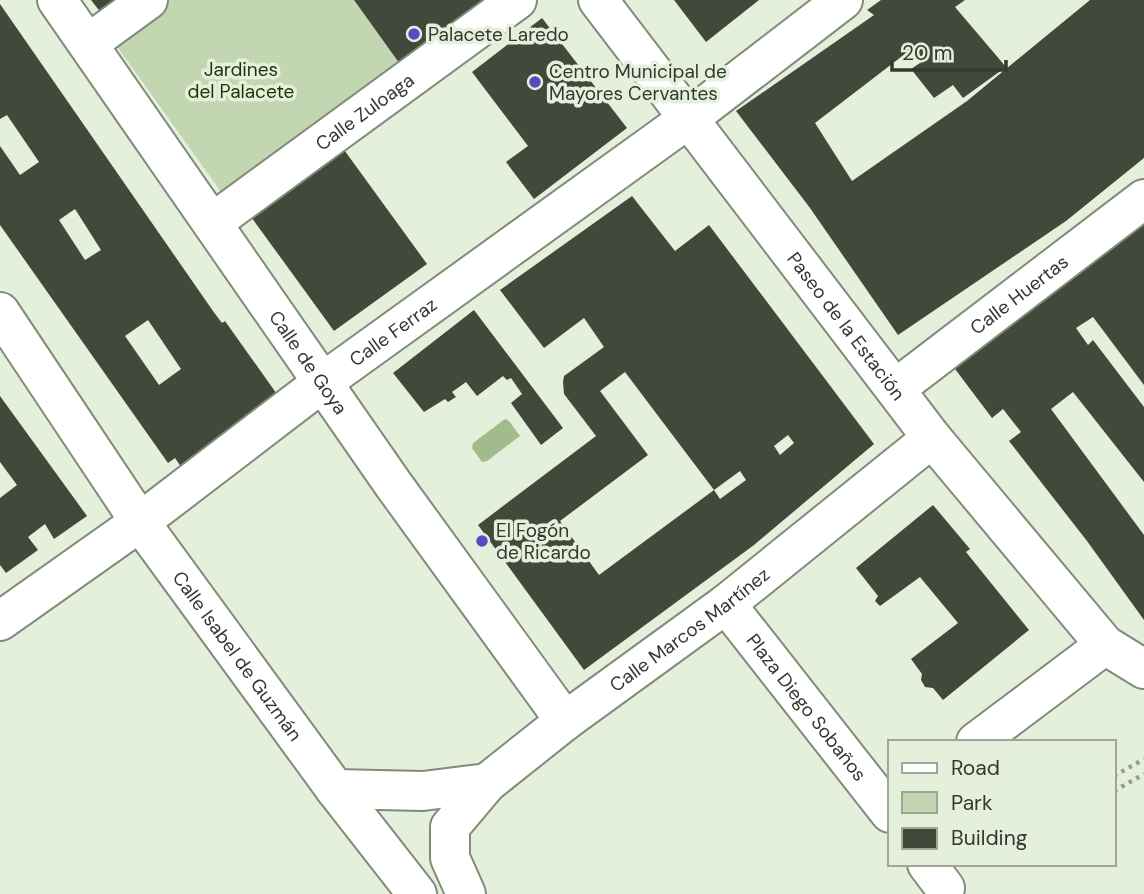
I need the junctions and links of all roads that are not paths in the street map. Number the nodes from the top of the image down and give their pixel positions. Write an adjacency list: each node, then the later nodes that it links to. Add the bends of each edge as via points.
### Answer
1 (57, 0): 6 (street, Calle de Goya)
2 (148, 0): 6 (street)
3 (517, 0): 9 (street, Calle Zuloaga)
4 (598, 0): 7 (street, Paseo de la Estación)
5 (842, 0): 7 (street, Calle Ferraz)
6 (89, 43): 9 (street, Calle de Goya)
7 (688, 119): 11 (street, Calle Ferraz); 12 (street, Paseo de la Estación)
8 (1144, 199): 12 (street, Calle Huertas)
9 (212, 223): 11 (street, Calle de Goya)
10 (0, 312): 14 (street, Calle Isabel de Guzmán)
11 (323, 382): 14 (street, Calle Ferraz); 19 (street, Calle de Goya)
12 (895, 389): 13 (street, Paseo de la Estación)
13 (932, 438): 15 (street, Calle Marcos Martínez); 17 (street, Paseo de la Estación)
14 (140, 522): 16 (street, Calle Ferraz); 22 (street, Calle Isabel de Guzmán)
15 (726, 604): 19 (street, Calle Marcos Martínez); 23 (street, Plaza Diego Sobaños)
16 (3, 614)
17 (1105, 645): 18 (street, Paseo de la Estación); 20 (street)
18 (1144, 669)
19 (565, 721): 21 (street, Calle Marcos Martínez)
20 (979, 740)
21 (488, 783): 22 (street, via 423,791); 25 (street, Calle Marcos Martínez, via 450,827 450,858)
22 (335, 789): 24 (street, Calle Isabel de Guzmán)
23 (888, 807)
24 (417, 894)
25 (466, 894)

